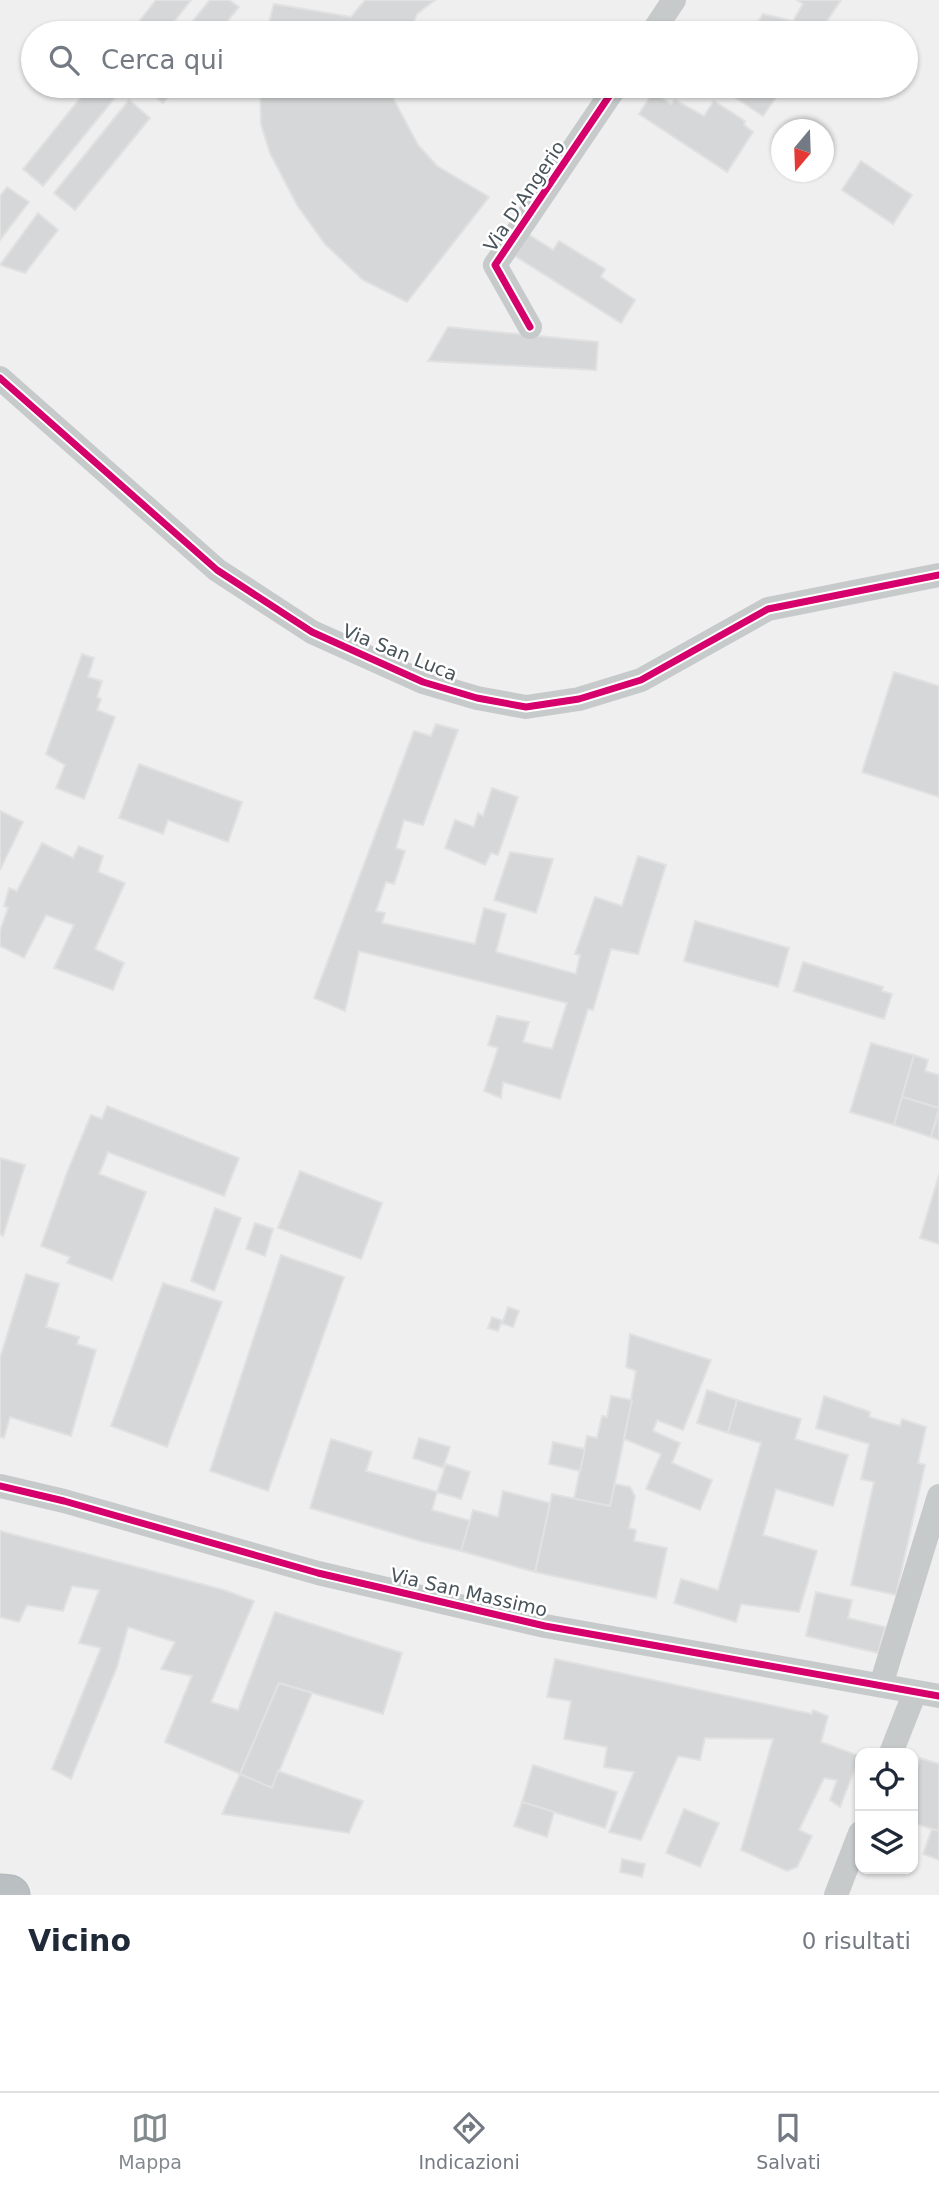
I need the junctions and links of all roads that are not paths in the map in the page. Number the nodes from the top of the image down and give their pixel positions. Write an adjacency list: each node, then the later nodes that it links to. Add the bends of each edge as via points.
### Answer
1 (674, 0): 2 (street)
2 (660, 21)
3 (608, 98): 4 (street, Via D'Angerio, via 495,265)
4 (530, 327)
5 (0, 378): 6 (street, Via San Luca, via 217,570 312,632 423,682 477,698 526,707 579,699 641,680 768,609)
6 (939, 575)
7 (0, 1486): 9 (street, Via San Massimo, via 318,1573 545,1626)
8 (939, 1496): 9 (street)
9 (881, 1685): 10 (street, Via San Massimo)
10 (927, 1694): 11 (street)
11 (894, 1748)
12 (855, 1846): 15 (street)
13 (0, 1894): 14 (highway)
14 (10, 1895)
15 (836, 1895)

